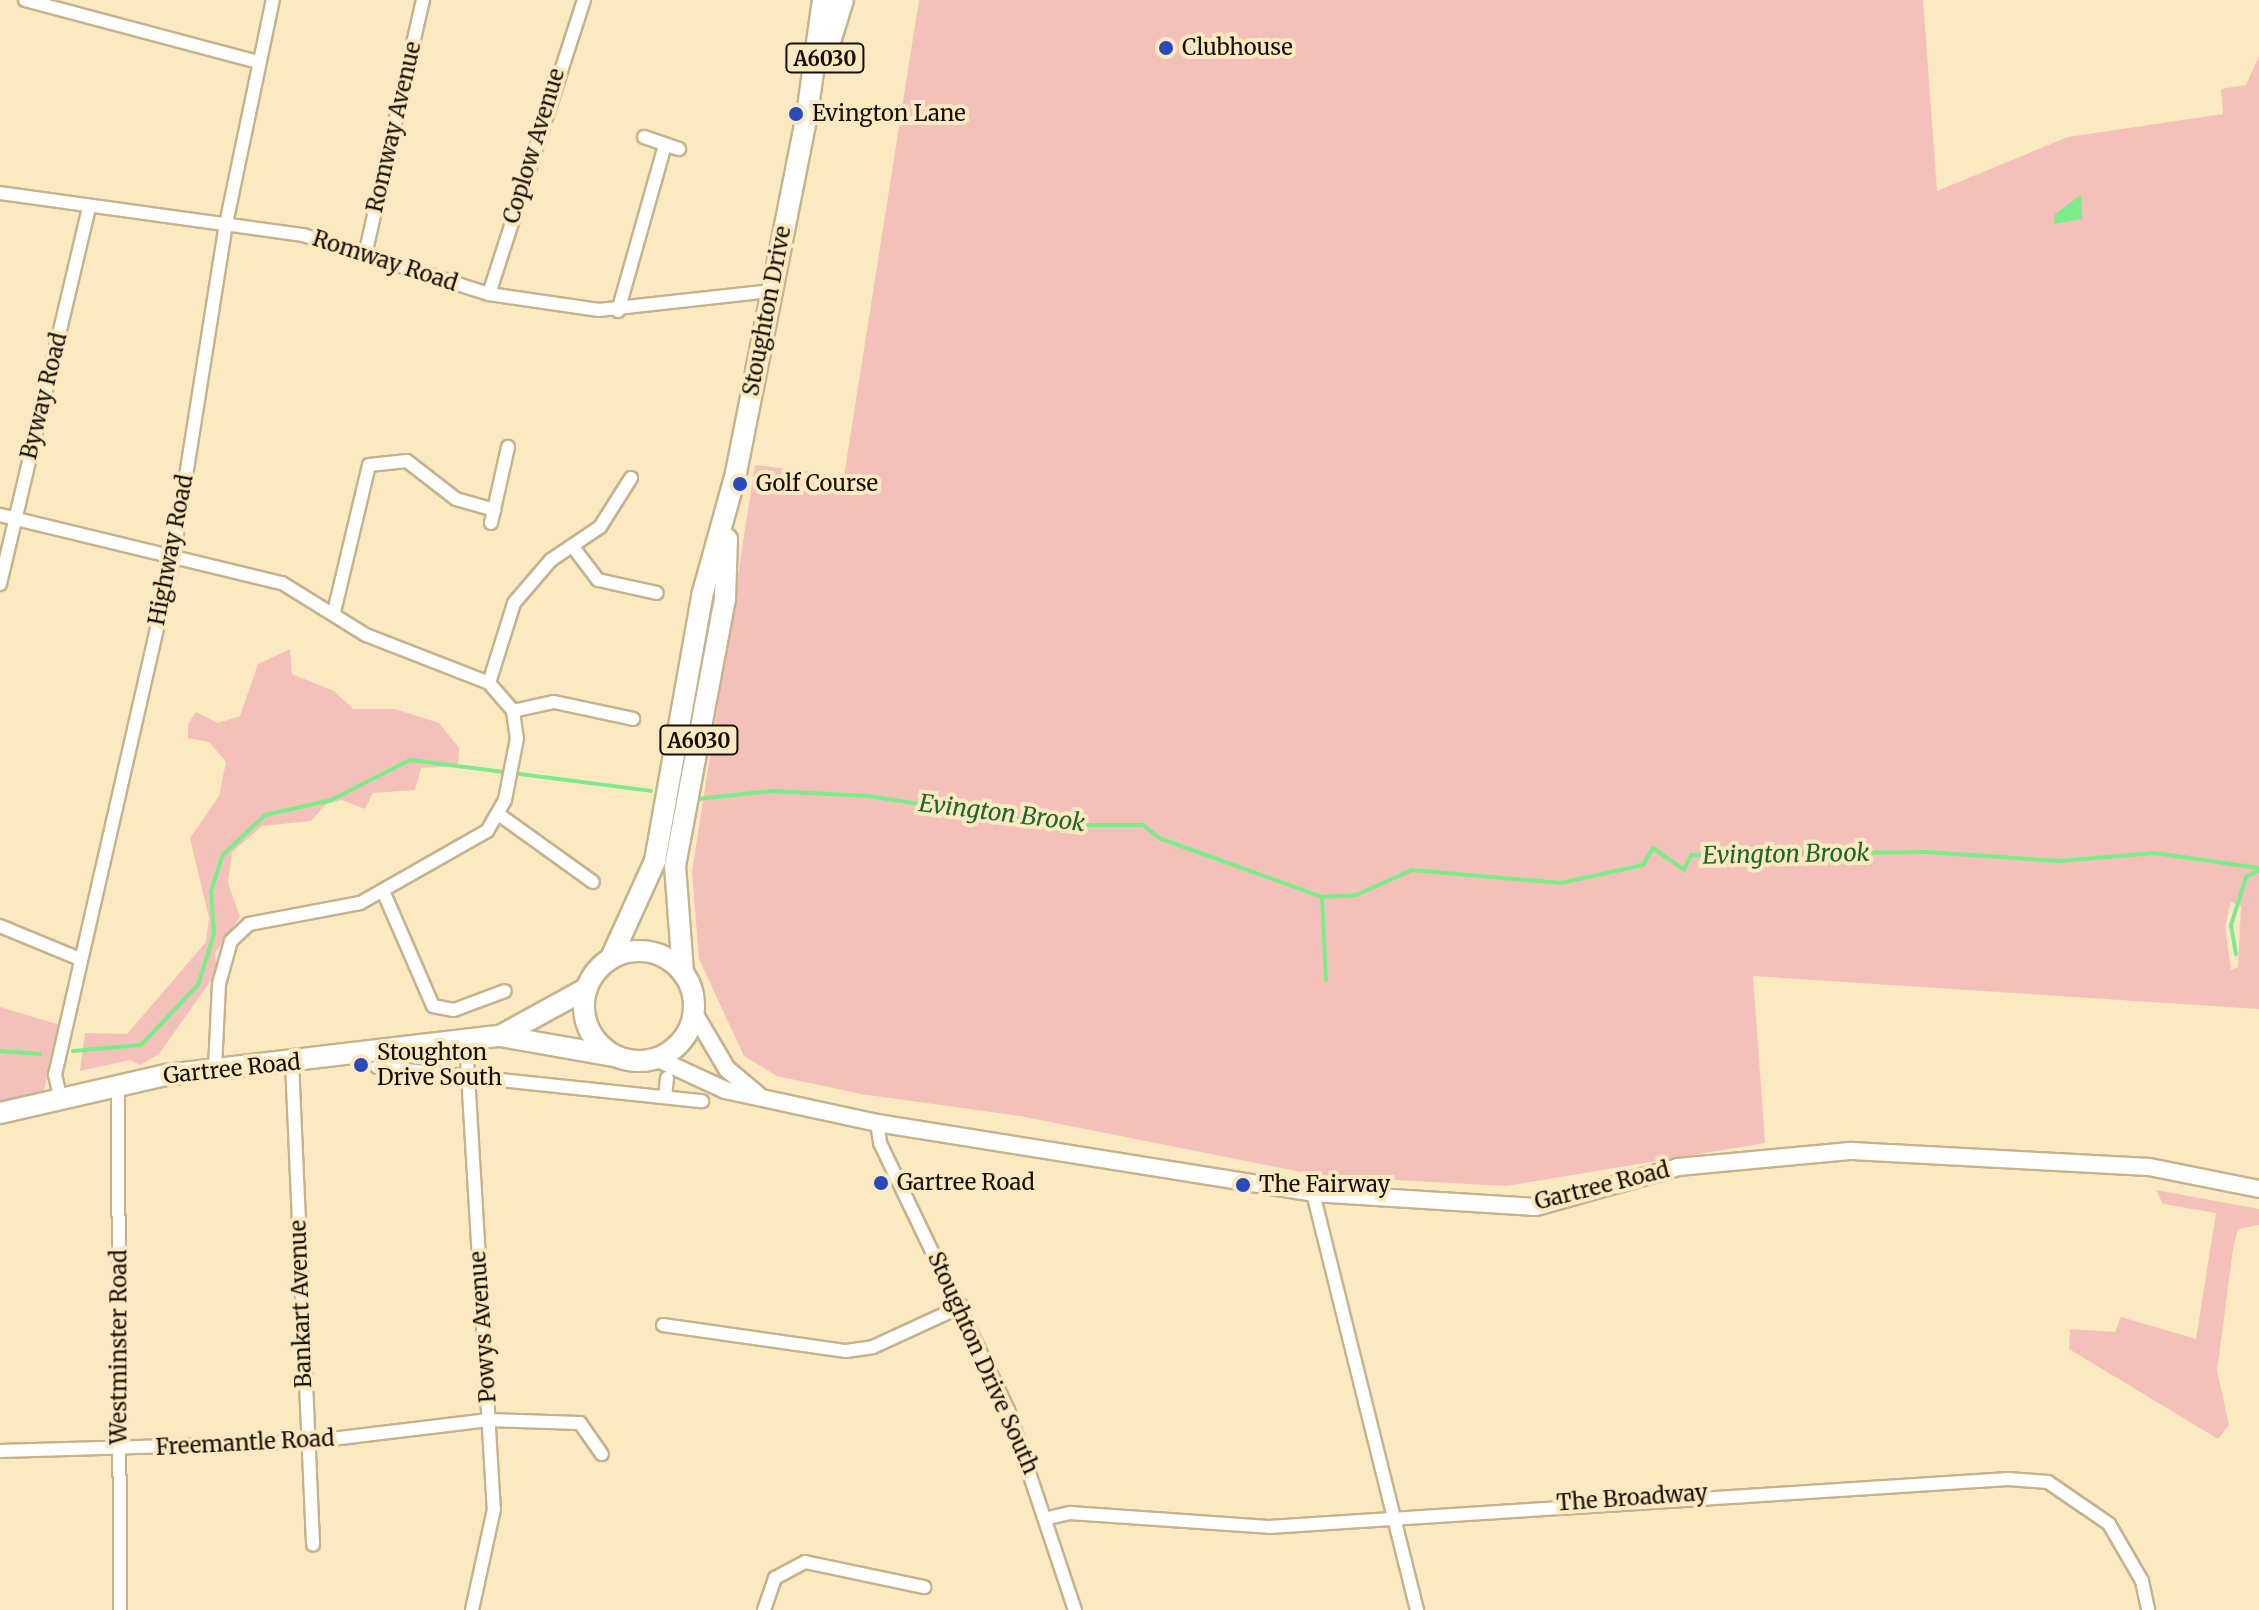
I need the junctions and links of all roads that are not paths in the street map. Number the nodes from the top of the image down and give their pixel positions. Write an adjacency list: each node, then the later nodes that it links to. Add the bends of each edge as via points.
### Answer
1 (25, 0): 7 (street)
2 (273, 0): 7 (street, Highway Road)
3 (423, 0): 15 (street, Romway Avenue)
4 (584, 0): 17 (street, Coplow Avenue)
5 (823, 0): 8 (highway, Stoughton Drive / A6030)
6 (843, 0): 8 (highway, Stoughton Drive / A6030)
7 (258, 62): 14 (street, Highway Road)
8 (807, 115): 16 (highway, Stoughton Drive / A6030)
9 (644, 137): 10 (street)
10 (665, 145): 11 (street); 18 (street)
11 (679, 149)
12 (0, 193): 13 (street, Romway Road)
13 (89, 207): 14 (street, Romway Road); 23 (street, Byway Road)
14 (226, 224): 15 (street, Romway Road, via 303,235); 25 (street, Highway Road)
15 (365, 255): 17 (street, Romway Road)
16 (770, 291): 18 (street, Romway Road); 21 (highway, Stoughton Drive / A6030)
17 (489, 294): 18 (street, Romway Road)
18 (618, 311)
19 (508, 447): 28 (street, via 492,517 456,499 407,461 369,465)
20 (631, 478): 24 (street, via 609,516)
21 (728, 507): 36 (highway, Stoughton Drive / A6030, via 702,596 655,861); 38 (highway, Stoughton Drive / A6030, via 725,599 675,866)
22 (0, 515): 23 (street)
23 (14, 518): 25 (street); 26 (street, Byway Road)
24 (573, 547): 27 (street, via 598,580); 29 (street, via 551,560 514,603)
25 (173, 558): 28 (street, via 282,583); 37 (street, Highway Road)
26 (0, 584)
27 (657, 593)
28 (334, 612): 29 (street, via 400,651)
29 (489, 683): 30 (street)
30 (513, 711): 31 (street, via 554,702); 32 (street, via 513,760)
31 (633, 719)
32 (501, 816): 33 (street); 34 (street, via 469,844)
33 (593, 882)
34 (383, 891): 40 (street, via 433,1006 454,1010); 48 (street, via 347,907 249,924 231,941 219,984)
35 (0, 926): 37 (street)
36 (611, 958): 38 (highway, via 656,953); 39 (highway)
37 (80, 959): 51 (street, Highway Road, via 55,1075)
38 (683, 972): 41 (highway)
39 (586, 989): 42 (highway, Gartree Road); 44 (highway, via 585,1022)
40 (505, 991)
41 (694, 1013): 47 (highway, via 686,1035); 52 (main road, Gartree Road, via 727,1069)
42 (500, 1036): 43 (highway, Gartree Road); 44 (highway, Gartree Road)
43 (466, 1041): 45 (highway, Gartree Road); 49 (street, Powys Avenue)
44 (613, 1056): 47 (highway)
45 (292, 1062): 48 (highway, Gartree Road); 62 (street, Bankart Avenue)
46 (377, 1067): 49 (street)
47 (662, 1068): 52 (main road, Gartree Road); 53 (street)
48 (215, 1070): 50 (highway, Gartree Road)
49 (467, 1071): 53 (street); 61 (street, Powys Avenue)
50 (118, 1083): 51 (highway, Gartree Road); 63 (street, Westminster Road)
51 (60, 1096): 55 (highway, Gartree Road)
52 (759, 1096): 56 (main road, Gartree Road)
53 (665, 1097): 54 (street)
54 (702, 1101)
55 (0, 1113)
56 (877, 1123): 58 (main road, Gartree Road); 59 (street, Stoughton Drive South, via 880,1143)
57 (2259, 1189): 58 (main road, Gartree Road, via 2149,1167 1827,1151 1678,1167 1536,1207)
58 (1313, 1193): 67 (street)
59 (962, 1306): 60 (street, via 873,1347 846,1351); 66 (street, Stoughton Drive South)
60 (663, 1325)
61 (489, 1420): 62 (street, Freemantle Road); 65 (street, Freemantle Road, via 580,1423); 71 (street, Powys Avenue, via 494,1509)
62 (307, 1442): 63 (street, Freemantle Road); 68 (street, Bankart Avenue)
63 (120, 1450): 64 (street, Freemantle Road); 70 (street, Westminster Road)
64 (0, 1451)
65 (602, 1454)
66 (1048, 1518): 67 (street, The Broadway, via 1070,1513 1269,1527); 73 (street, Stoughton Drive South)
67 (1391, 1518): 74 (street); 75 (street, The Broadway, via 1778,1488 2048,1482 2109,1524 2142,1581)
68 (313, 1545)
69 (924, 1587): 72 (street, via 805,1562 775,1578)
70 (120, 1610)
71 (472, 1610)
72 (764, 1610)
73 (1075, 1610)
74 (1417, 1610)
75 (2148, 1610)

